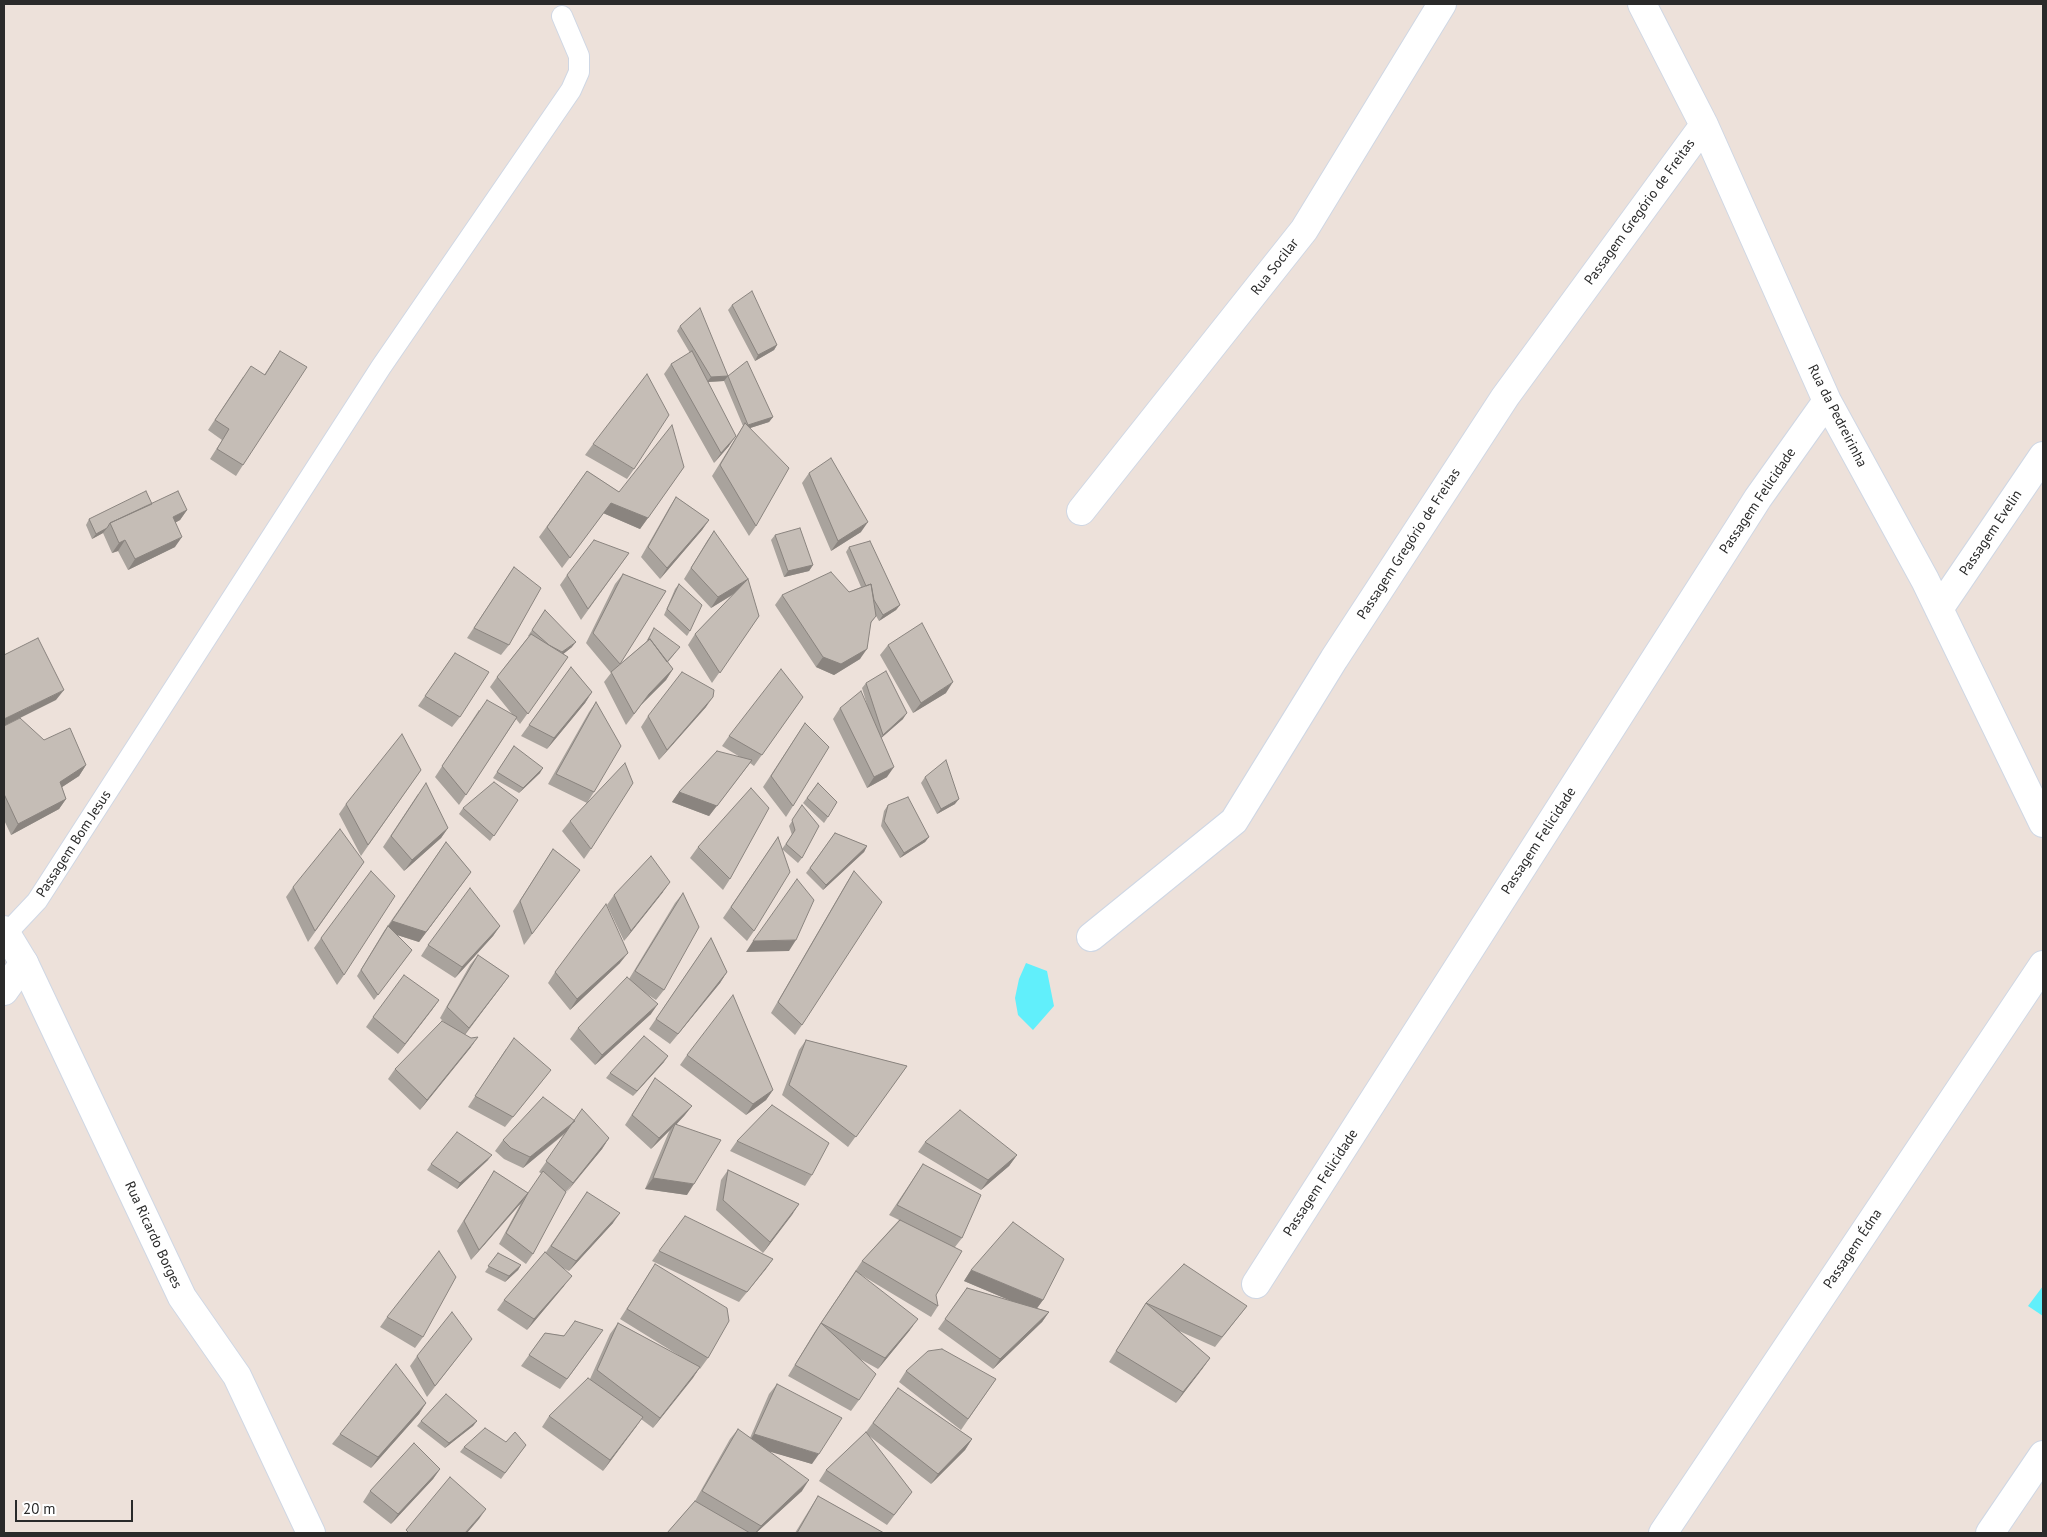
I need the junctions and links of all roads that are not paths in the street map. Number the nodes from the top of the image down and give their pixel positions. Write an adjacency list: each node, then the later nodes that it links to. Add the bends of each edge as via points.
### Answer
1 (1442, 4): 7 (street, Rua Socilar, via 1304,230)
2 (1642, 4): 4 (street, Rua da Pedreirinha)
3 (562, 16): 10 (lane, Passagem Bom Jesus, via 580,56 579,72 572,90 381,367 37,901)
4 (1704, 125): 5 (street, Rua da Pedreirinha); 11 (street, Passagem Gregório de Freitas, via 1505,397 1334,659 1234,821)
5 (1827, 401): 8 (street, Rua da Pedreirinha); 15 (street, Passagem Felicidade, via 1758,498)
6 (2043, 456): 8 (street, Passagem Evelin)
7 (1081, 511)
8 (1939, 609): 9 (street, Rua da Pedreirinha)
9 (2043, 823)
10 (5, 932): 12 (street, Rua Ricardo Borges)
11 (1091, 937)
12 (24, 964): 14 (street); 17 (street, Rua Ricardo Borges, via 182,1297 237,1376)
13 (2043, 965): 18 (street, Passagem Édna)
14 (4, 991)
15 (1256, 1284)
16 (2043, 1455): 19 (street)
17 (312, 1533)
18 (1663, 1533)
19 (1990, 1533)

